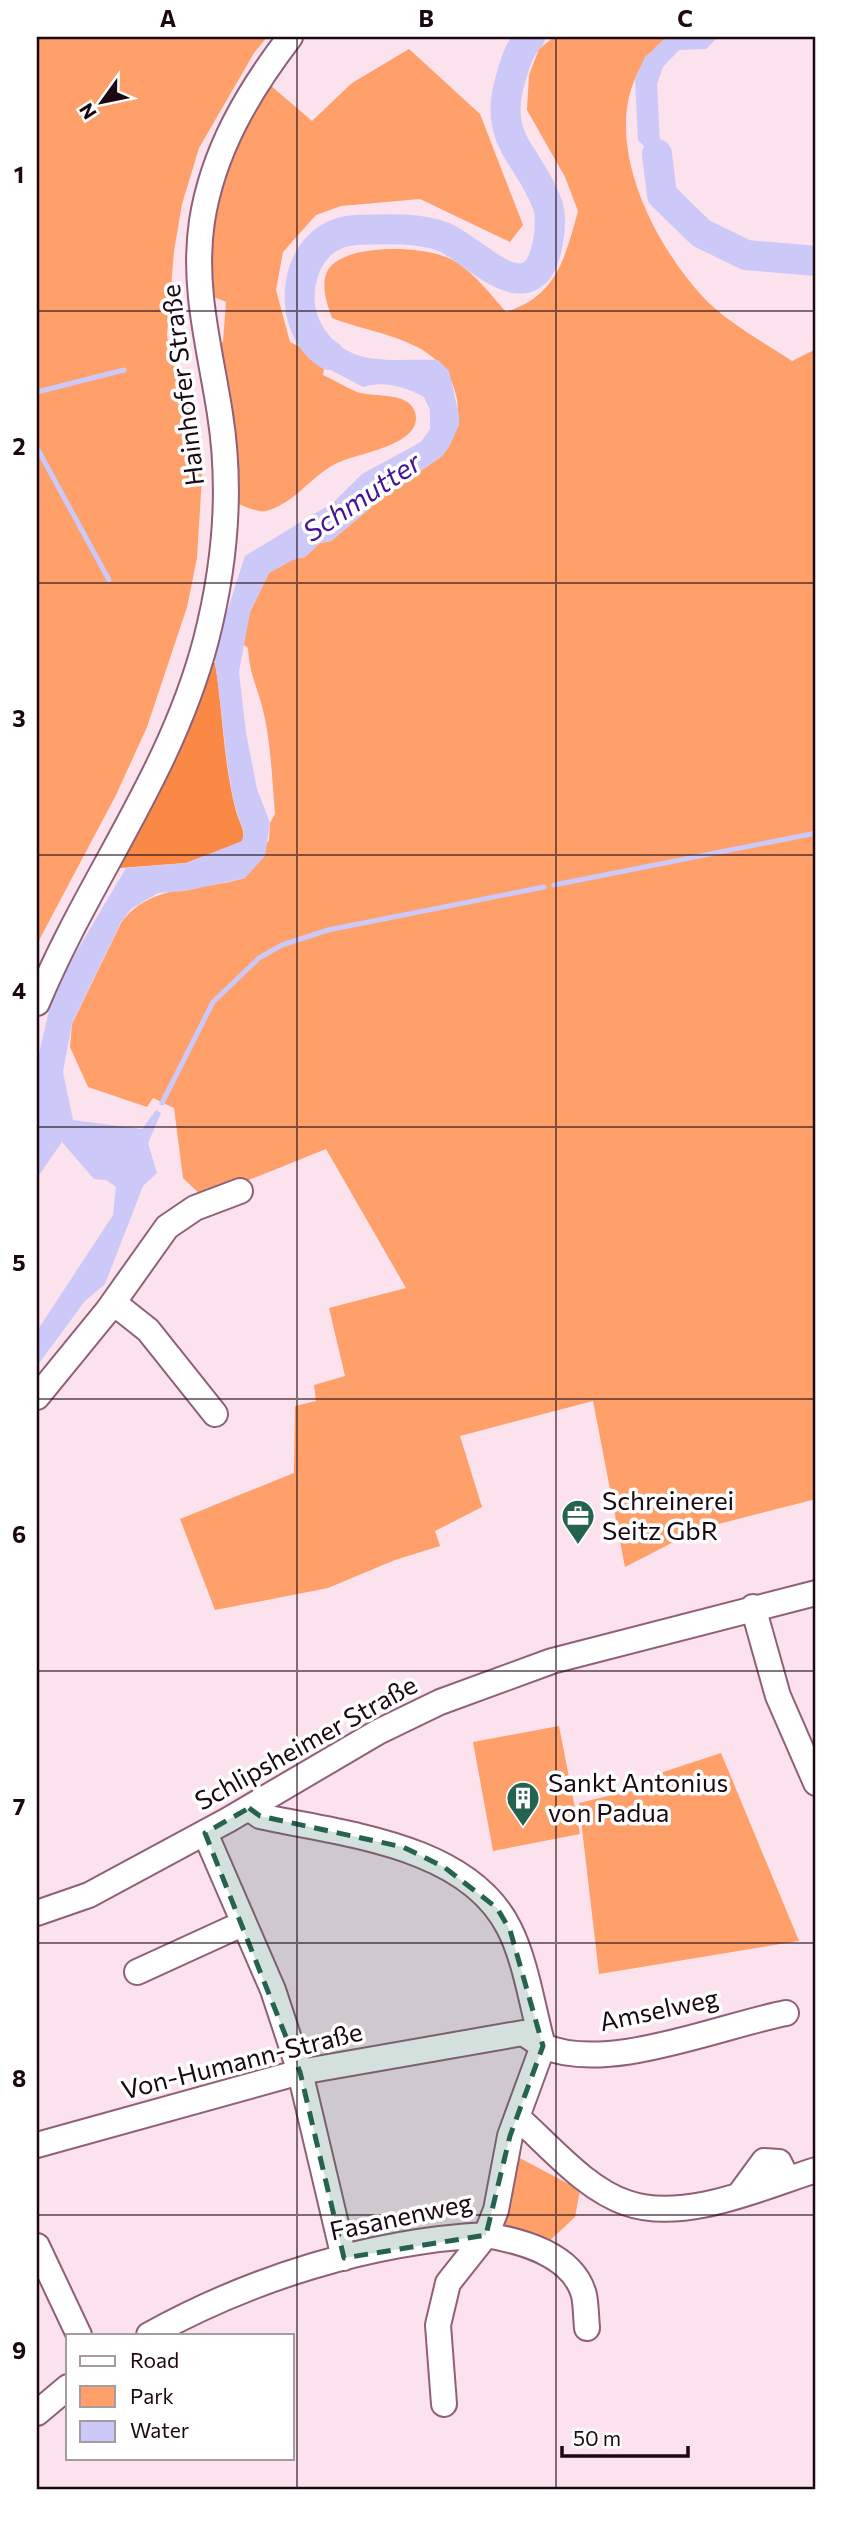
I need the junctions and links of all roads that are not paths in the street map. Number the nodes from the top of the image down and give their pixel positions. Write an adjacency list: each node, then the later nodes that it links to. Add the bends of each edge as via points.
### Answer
1 (290, 37): 2 (street, Hainhofer Straße, via 231,127 213,173 202,221 200,300 226,475 224,549 206,640 172,739 129,828 54,961)
2 (37, 1003)
3 (240, 1191): 4 (street, via 195,1208 167,1227)
4 (108, 1310): 5 (street); 6 (street, via 119,1307 148,1330)
5 (37, 1397)
6 (215, 1414)
7 (816, 1593): 8 (street, Schlipsheimer Straße)
8 (753, 1608): 9 (street, via 778,1696); 10 (street, Schlipsheimer Straße, via 552,1661 452,1697 378,1732)
9 (816, 1781)
10 (249, 1808): 11 (street, Schlipsheimer Straße); 16 (street, via 260,1816 403,1847 478,1889 510,1930)
11 (205, 1833): 12 (street, Schlipsheimer Straße, via 89,1895); 13 (street)
12 (37, 1913)
13 (242, 1924): 14 (street); 17 (street, via 273,1990)
14 (137, 1972)
15 (786, 2013): 16 (street, Amselweg, via 607,2056 556,2052)
16 (543, 2046): 17 (street, Von-Humann-Straße, via 523,2033); 18 (street, Fasanenweg)
17 (300, 2072): 19 (street, Von-Humann-Straße); 23 (street)
18 (517, 2117): 20 (street, via 579,2173 627,2203 649,2207 695,2207); 21 (street, Fasanenweg)
19 (37, 2145)
20 (816, 2169)
21 (486, 2235): 23 (street, Fasanenweg, via 425,2240); 24 (street, via 540,2249 574,2275 583,2293); 28 (street, via 448,2283 438,2325)
22 (37, 2246): 25 (street)
23 (344, 2258): 26 (street, Fasanenweg, via 192,2311)
24 (587, 2328)
25 (79, 2334)
26 (151, 2334)
27 (66, 2390): 29 (street)
28 (444, 2404)
29 (37, 2413)

